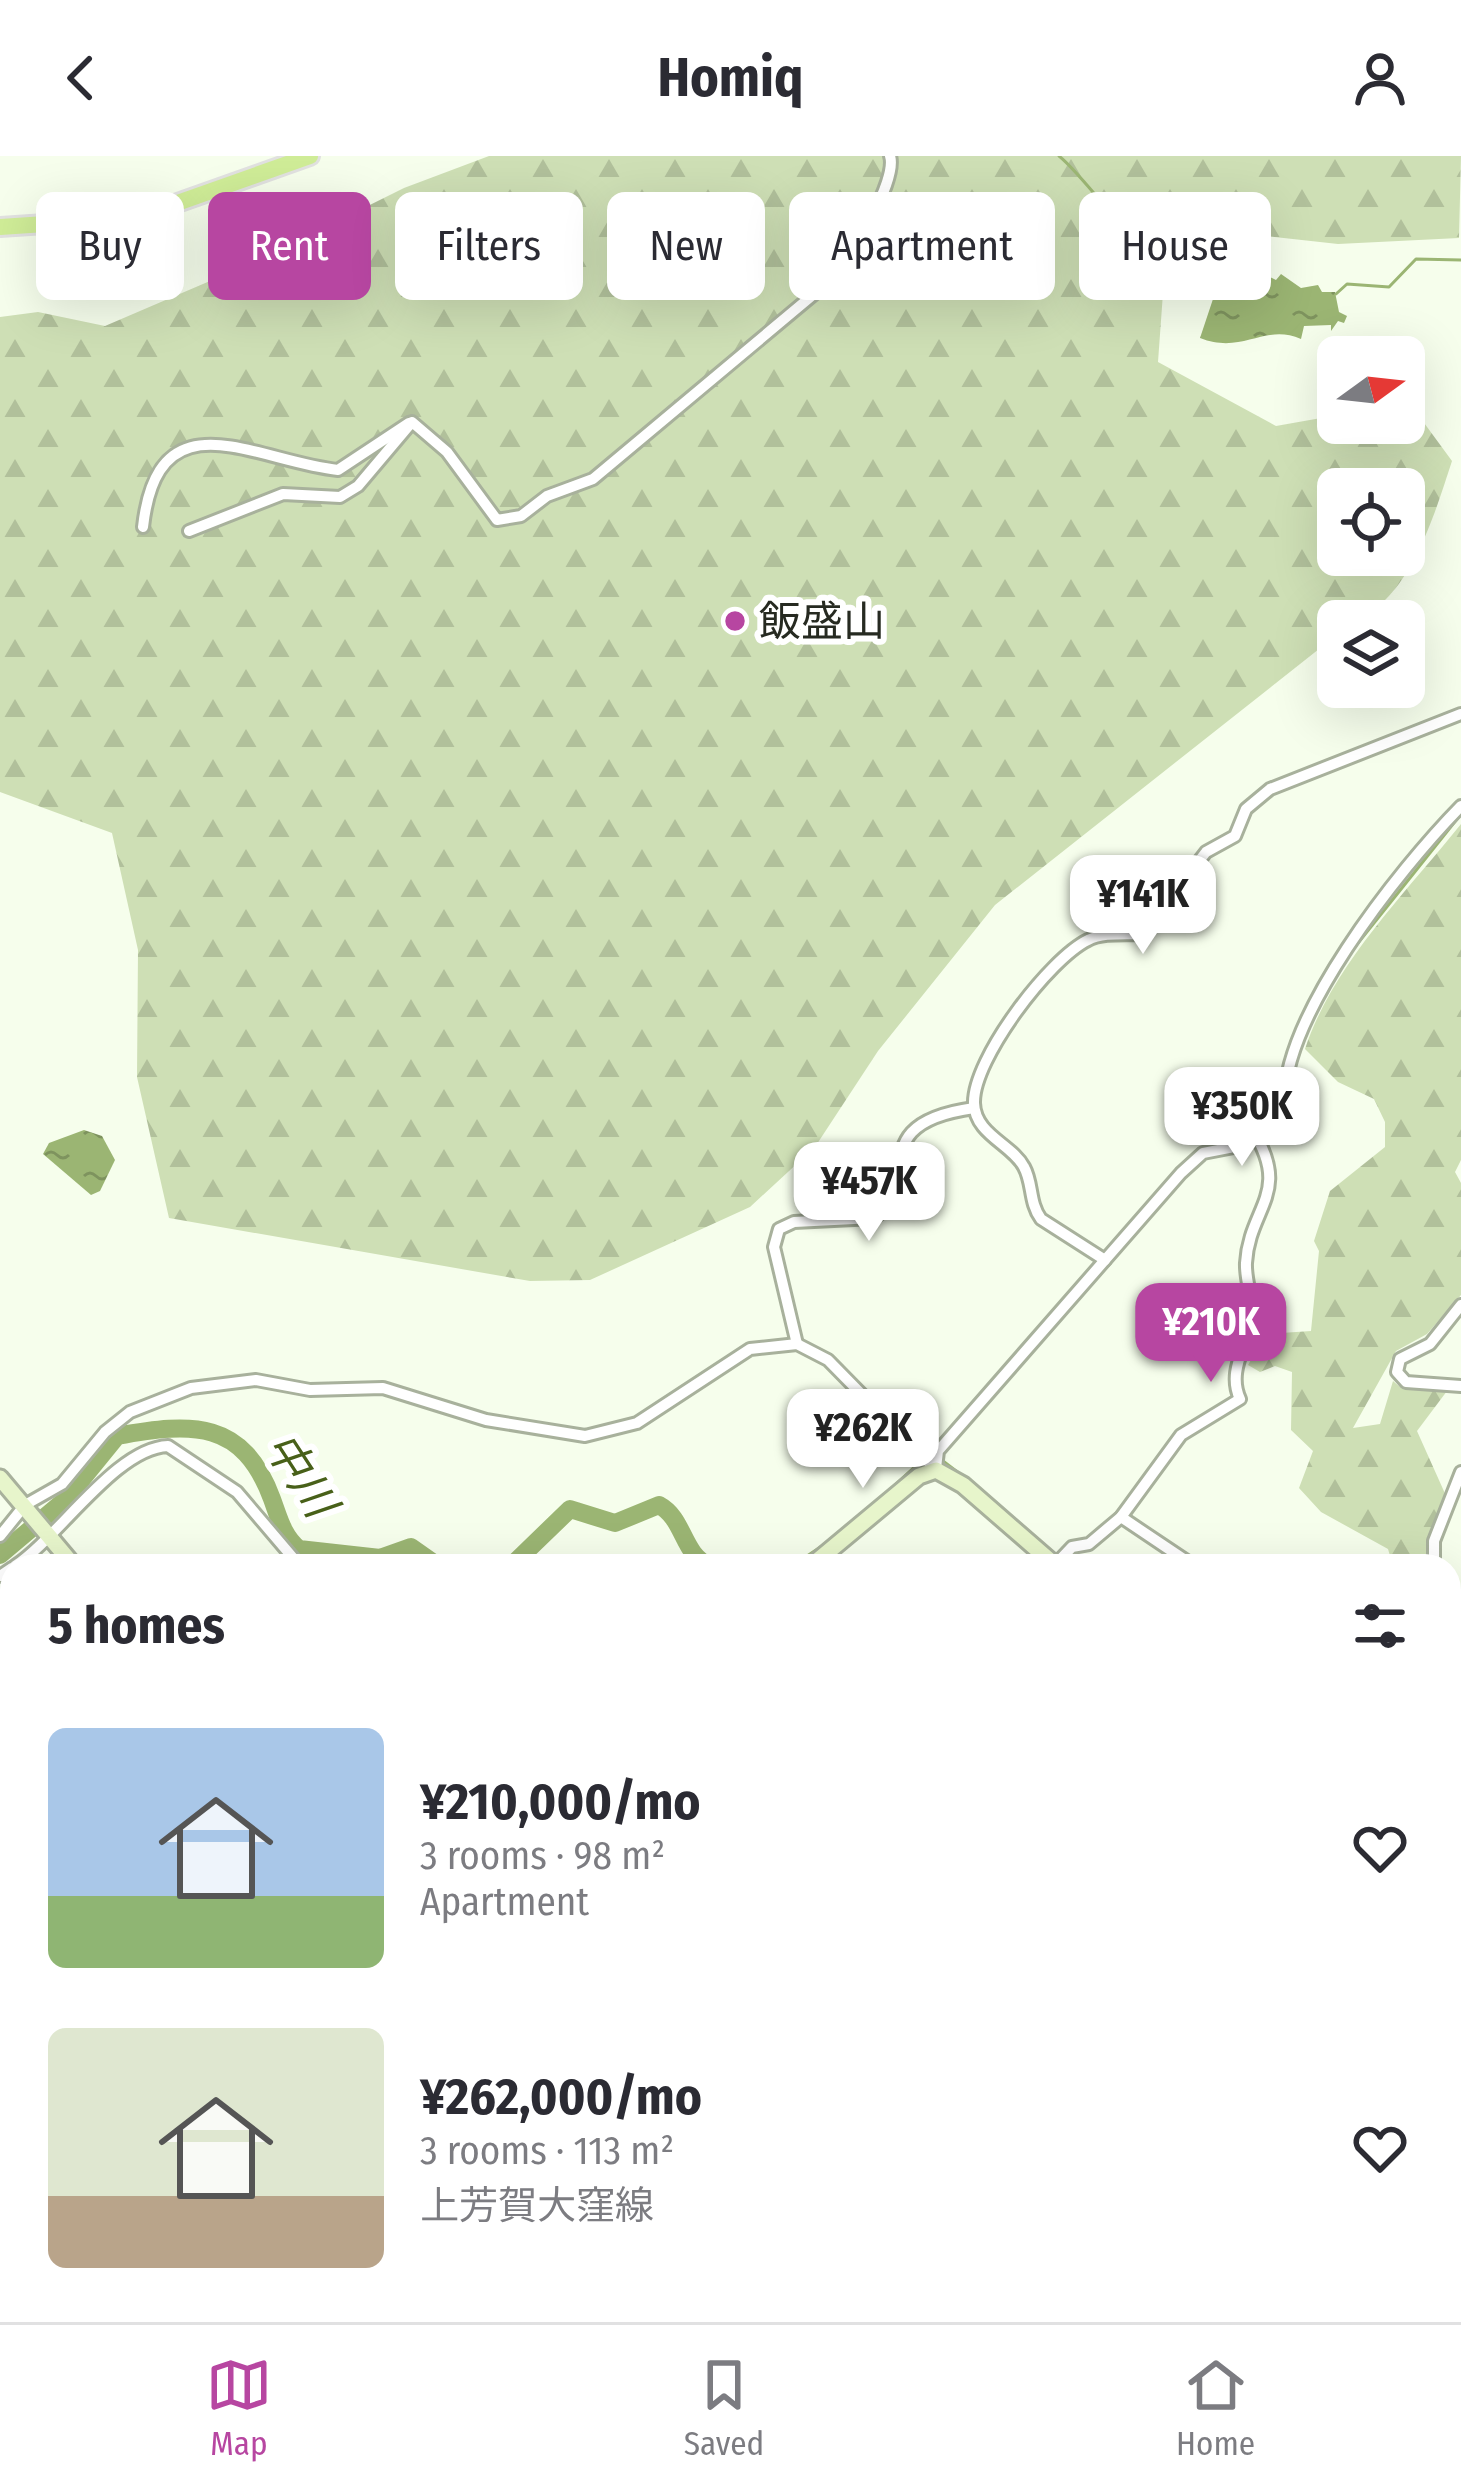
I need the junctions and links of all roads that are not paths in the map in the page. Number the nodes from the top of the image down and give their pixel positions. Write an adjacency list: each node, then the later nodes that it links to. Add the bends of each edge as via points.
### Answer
1 (890, 156): 4 (street, via 891,175 832,279 593,478 497,520 447,452)
2 (302, 158): 3 (main road, via 135,218)
3 (0, 227)
4 (412, 422): 5 (street, via 338,470 230,443 183,449 149,489); 6 (street, via 340,497 283,494)
5 (143, 527)
6 (189, 531)
7 (1461, 714): 9 (street, via 1304,771 1258,797 1234,836 1206,853 1143,934 1087,940 1036,988 992,1051)
8 (1461, 806): 10 (street, via 1341,958 1285,1068 1285,1109)
9 (974, 1108): 11 (street, via 989,1135 1024,1164 1040,1219); 13 (street, via 913,1129 887,1205 874,1218 778,1229 774,1247)
10 (1255, 1134): 11 (street, via 1202,1154); 19 (street, via 1270,1196 1247,1253 1252,1315 1233,1378 1240,1399 1180,1435)
11 (1103, 1259): 15 (street, via 1082,1293)
12 (1461, 1305): 14 (street, via 1430,1343 1400,1359 1396,1372 1406,1382)
13 (797, 1344): 15 (street, via 828,1360); 18 (street, via 750,1348 637,1423 585,1436 486,1420 383,1388 310,1390 256,1380 191,1388 130,1412)
14 (1461, 1386)
15 (930, 1461): 25 (main road); 26 (main road)
16 (1461, 1472): 29 (street)
17 (0, 1478): 18 (main road)
18 (27, 1509): 20 (street); 21 (main road)
19 (1121, 1517): 27 (street); 28 (street)
20 (0, 1536)
21 (49, 1537): 22 (street); 23 (main road); 24 (street, via 127,1463 168,1445 237,1492)
22 (29, 1554)
23 (64, 1554)
24 (290, 1554)
25 (825, 1554)
26 (1042, 1554)
27 (1066, 1554)
28 (1176, 1554)
29 (1434, 1554)

